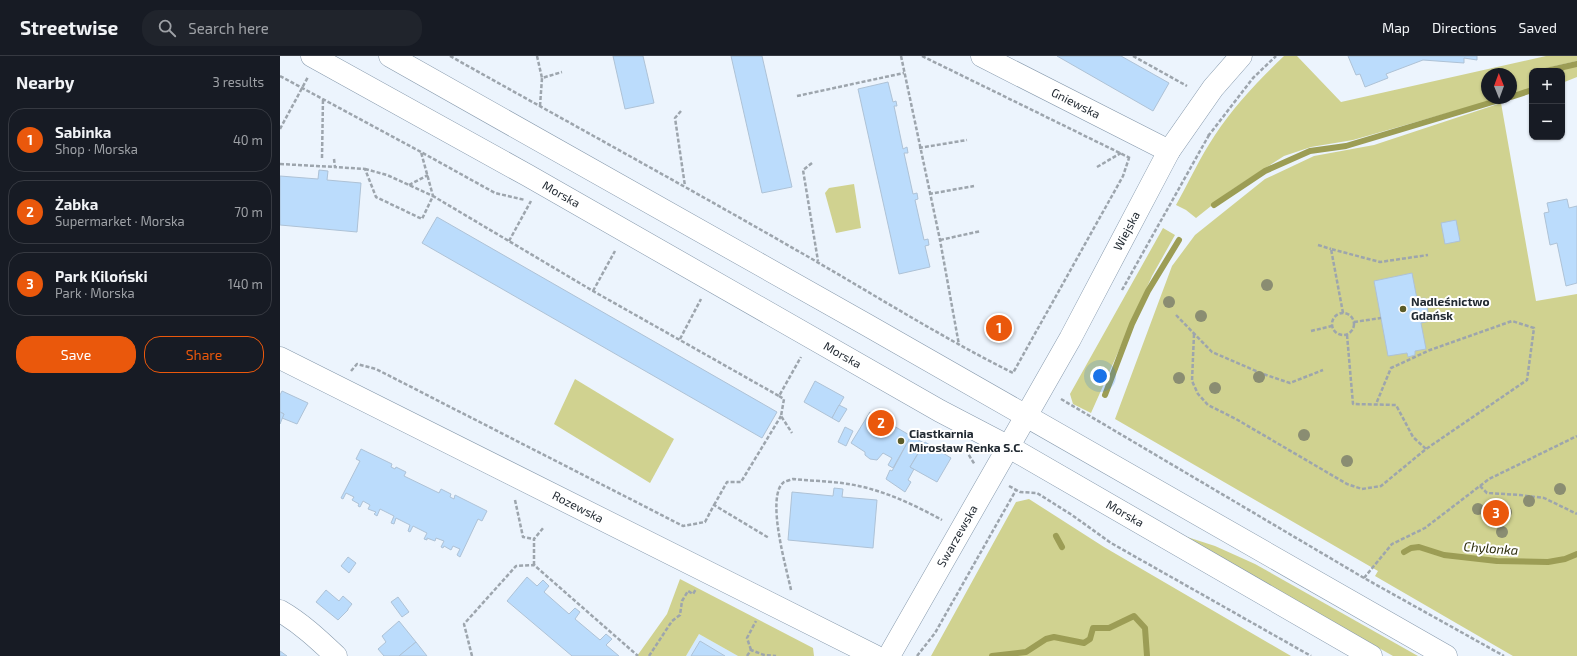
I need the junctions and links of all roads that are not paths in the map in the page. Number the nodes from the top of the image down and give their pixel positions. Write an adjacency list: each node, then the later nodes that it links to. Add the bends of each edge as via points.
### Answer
1 (312, 56): 8 (main road, Morska, via 520,171 940,411)
2 (390, 56): 7 (main road)
3 (982, 56): 5 (main road, Gniewska)
4 (1241, 56): 5 (main road, Wiejska, via 1213,88)
5 (1169, 151): 7 (main road, Wiejska, via 1070,339)
6 (280, 358): 11 (main road, Rozewska)
7 (1026, 415): 8 (main road, Swarzewska); 14 (main road)
8 (1009, 447): 12 (main road, Swarzewska); 13 (main road, Morska)
9 (280, 612): 10 (main road, via 317,638)
10 (336, 656)
11 (874, 656)
12 (889, 656)
13 (1371, 656)
14 (1446, 656)

